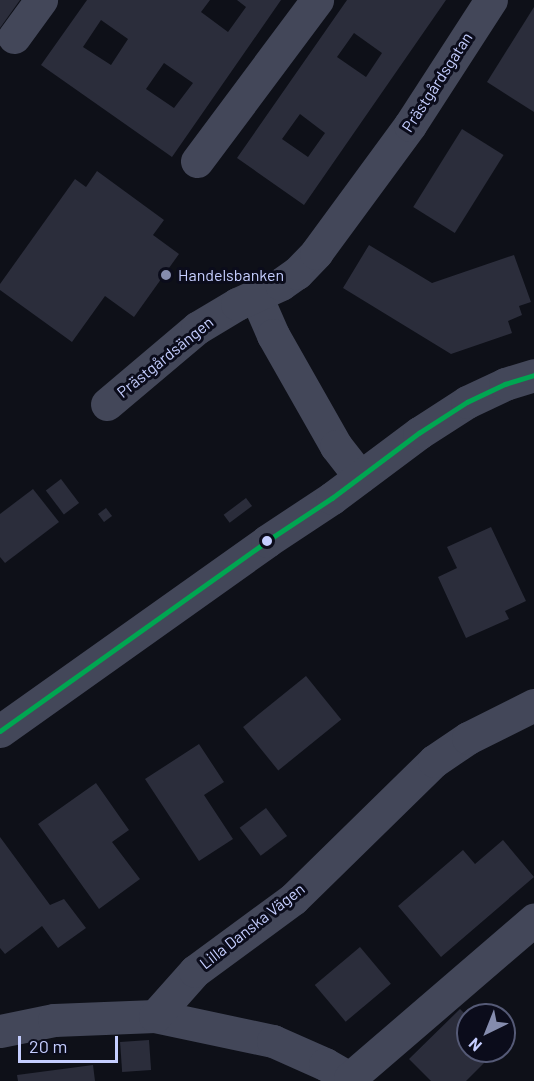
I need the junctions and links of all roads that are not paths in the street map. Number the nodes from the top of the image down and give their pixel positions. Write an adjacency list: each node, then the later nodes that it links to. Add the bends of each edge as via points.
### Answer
1 (40, 0): 4 (street)
2 (317, 0): 5 (street)
3 (491, 0): 6 (street, Prästgårdsgatan, via 410,125 316,253 297,273)
4 (14, 37)
5 (197, 161)
6 (256, 296): 8 (street, Prästgårdsängen, via 197,328); 9 (street, via 273,335 336,446)
7 (534, 375): 9 (street, via 467,402)
8 (107, 404)
9 (360, 477): 11 (street)
10 (534, 705): 13 (street, Lilla Danska Vägen, via 468,738 434,761 293,899 195,971)
11 (0, 731)
12 (534, 920): 15 (street)
13 (155, 1016): 14 (street, via 54,1020); 15 (street, via 273,1041)
14 (0, 1031)
15 (352, 1080)

